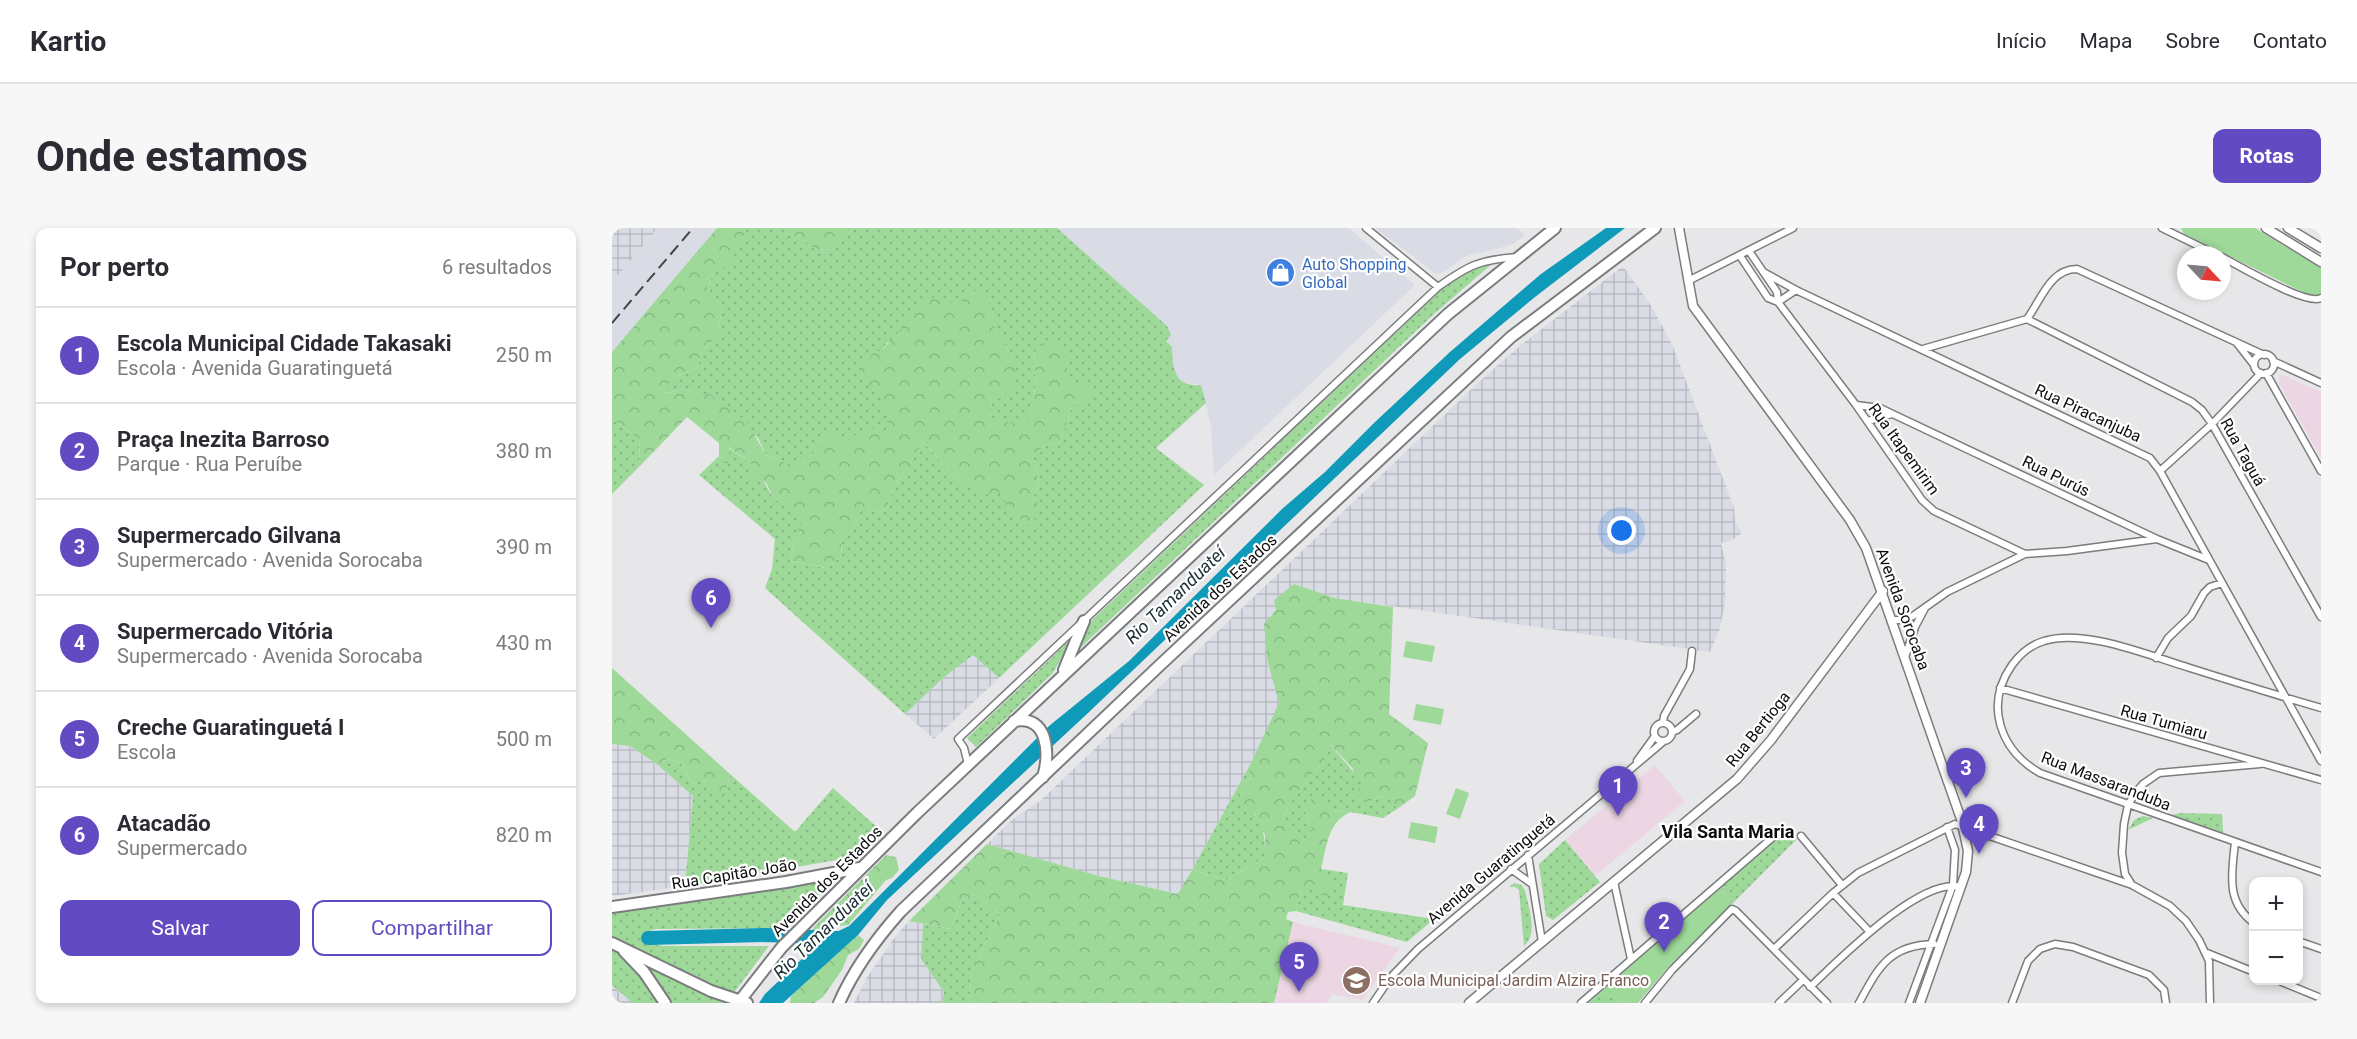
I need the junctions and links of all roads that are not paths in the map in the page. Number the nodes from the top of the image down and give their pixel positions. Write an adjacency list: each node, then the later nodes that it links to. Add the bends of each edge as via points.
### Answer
1 (1366, 228): 20 (street)
2 (1555, 228): 15 (highway, Avenida dos Estados)
3 (1654, 228): 66 (highway, Avenida dos Estados, via 1511,337)
4 (1679, 228): 19 (street, Avenida Sorocaba)
5 (1793, 228): 13 (street)
6 (2163, 228): 10 (street)
7 (2176, 228): 10 (street)
8 (2266, 228): 17 (street)
9 (2288, 228): 12 (street)
10 (2183, 238): 11 (street)
11 (2199, 246)
12 (2321, 248)
13 (1749, 251): 14 (street); 18 (street, Rua Itapemirim)
14 (1740, 256): 19 (street); 23 (street, Rua Itapemirim, via 1768,298)
15 (1517, 257): 20 (street, via 1473,264); 52 (highway, Avenida dos Estados, via 1448,314)
16 (2231, 262): 22 (street, via 2300,297)
17 (2321, 262)
18 (1764, 273): 21 (street, Rua Piracanjuba); 23 (street, Rua Itapemirim, via 1777,292)
19 (1688, 281): 44 (street, Avenida Sorocaba, via 1693,306 1701,319 1850,520 1871,558)
20 (1438, 287): 48 (street)
21 (1796, 290): 23 (street); 26 (street, Rua Piracanjuba)
22 (2321, 298)
23 (1778, 302): 34 (street, Rua Itapemirim)
24 (2027, 319): 25 (street, via 2052,280 2065,270 2077,268); 26 (street); 37 (street, Rua Taguá, via 2192,402)
25 (2236, 342): 27 (street); 29 (street)
26 (1923, 349): 38 (street, Rua Piracanjuba, via 2144,454)
27 (2264, 355): 28 (street); 29 (street, via 2258,357)
28 (2273, 361): 30 (street); 31 (street)
29 (2254, 366): 32 (street)
30 (2286, 366): 31 (street); 33 (street)
31 (2272, 369): 32 (street)
32 (2263, 373): 37 (street); 39 (street)
33 (2321, 383)
34 (1857, 405): 35 (street, Rua Purús); 36 (street, Rua Itapemirim)
35 (1892, 414): 36 (street); 40 (street, Rua Purús)
36 (1868, 421): 41 (street, Rua Itapemirim, via 1927,505)
37 (2212, 424): 38 (street); 46 (street, Rua Taguá)
38 (2160, 471): 42 (street, Rua Piracanjuba)
39 (2321, 471)
40 (2157, 539): 41 (street); 42 (street, Rua Purús)
41 (2025, 554): 45 (street)
42 (2209, 560): 43 (street, Rua Piracanjuba)
43 (2222, 583): 51 (street, via 2204,593 2191,616 2168,638); 54 (street, Rua Piracanjuba)
44 (1883, 591): 47 (street, Avenida Sorocaba); 78 (street, Rua Bertioga, via 1750,765)
45 (1926, 606): 47 (street, via 1912,616); 50 (street)
46 (2321, 617)
47 (1893, 620): 50 (street, Avenida Sorocaba)
48 (1084, 621): 52 (highway); 63 (street, via 958,739)
49 (1692, 651): 58 (street, via 1690,669)
50 (1905, 657): 70 (street, Avenida Sorocaba)
51 (2156, 658): 53 (street, Rua Massaranduba, via 2088,639 2055,638 2020,655); 54 (street, Rua Massaranduba)
52 (1062, 675): 57 (highway, Avenida dos Estados)
53 (2000, 688): 65 (street, Rua Tumiaru); 68 (street, Rua Massaranduba, via 1998,708 2003,734 2020,760 2051,777)
54 (2286, 698): 55 (street, Rua Massaranduba); 62 (street, Rua Piracanjuba)
55 (2321, 708)
56 (1695, 714): 59 (street)
57 (1014, 722): 63 (highway, Avenida dos Estados); 66 (highway, via 1024,719 1040,727 1046,760)
58 (1663, 723): 59 (street); 60 (street, via 1657,726)
59 (1672, 732): 61 (street)
60 (1655, 736): 61 (street); 64 (street, Avenida Guaratinguetá)
61 (1664, 741): 64 (street, Avenida Guaratinguetá)
62 (2321, 761)
63 (968, 764): 75 (highway, Avenida dos Estados)
64 (1635, 764): 74 (street, Avenida Guaratinguetá)
65 (2260, 764): 67 (street, Rua Tumiaru); 68 (street, via 2159,773 2143,784)
66 (1043, 777): 100 (highway, Avenida dos Estados, via 901,911 878,937)
67 (2321, 780)
68 (2128, 805): 73 (street, Rua Massaranduba); 81 (street, via 2122,853)
69 (1947, 827): 70 (street); 80 (street); 82 (street, via 1955,850)
70 (1963, 827): 81 (street); 82 (street, Avenida Sorocaba, via 1968,858)
71 (1780, 831): 94 (street)
72 (1801, 836): 80 (street)
73 (2235, 842): 77 (street, Rua Massaranduba); 85 (street, via 2232,892 2237,907)
74 (1528, 855): 76 (street, Avenida Guaratinguetá); 79 (street)
75 (860, 868): 84 (highway, Rua Capitão João); 101 (highway, Avenida dos Estados, via 782,947)
76 (1511, 869): 79 (street); 103 (street, Avenida Guaratinguetá, via 1407,959)
77 (2321, 872)
78 (1614, 882): 87 (street, Rua Bertioga); 94 (street)
79 (1532, 884): 87 (street)
80 (1842, 885): 83 (street)
81 (2132, 885): 93 (street, via 2170,906 2186,921)
82 (1957, 886): 86 (street, via 1939,888 1906,905); 90 (street, Avenida Sorocaba)
83 (1833, 892): 86 (street); 91 (street)
84 (612, 907)
85 (2249, 919)
86 (1870, 932): 98 (street)
87 (1542, 942): 104 (street, Rua Bertioga)
88 (2303, 943): 92 (street)
89 (614, 944): 101 (highway); 102 (highway, via 644,972)
90 (1936, 944): 109 (street, via 1904,950 1886,961); 110 (street, Avenida Sorocaba); 111 (street, Avenida Sorocaba)
91 (1774, 949): 96 (street); 106 (street, via 1736,911 1729,911)
92 (2321, 950)
93 (2206, 953): 95 (street); 114 (street, via 2211,971)
94 (1631, 959): 105 (street)
95 (2249, 970)
96 (1803, 980): 98 (street); 107 (street)
97 (2287, 985): 99 (street)
98 (1810, 987): 108 (street)
99 (2321, 998)
100 (838, 1001)
101 (742, 1002)
102 (665, 1003)
103 (1373, 1003)
104 (1469, 1003)
105 (1581, 1003)
106 (1645, 1003)
107 (1779, 1003)
108 (1827, 1003)
109 (1859, 1003)
110 (1909, 1003)
111 (1920, 1003)
112 (2012, 1003): 113 (street, via 2028,961 2040,949 2055,944 2149,975 2164,990)
113 (2166, 1003)
114 (2210, 1003)

